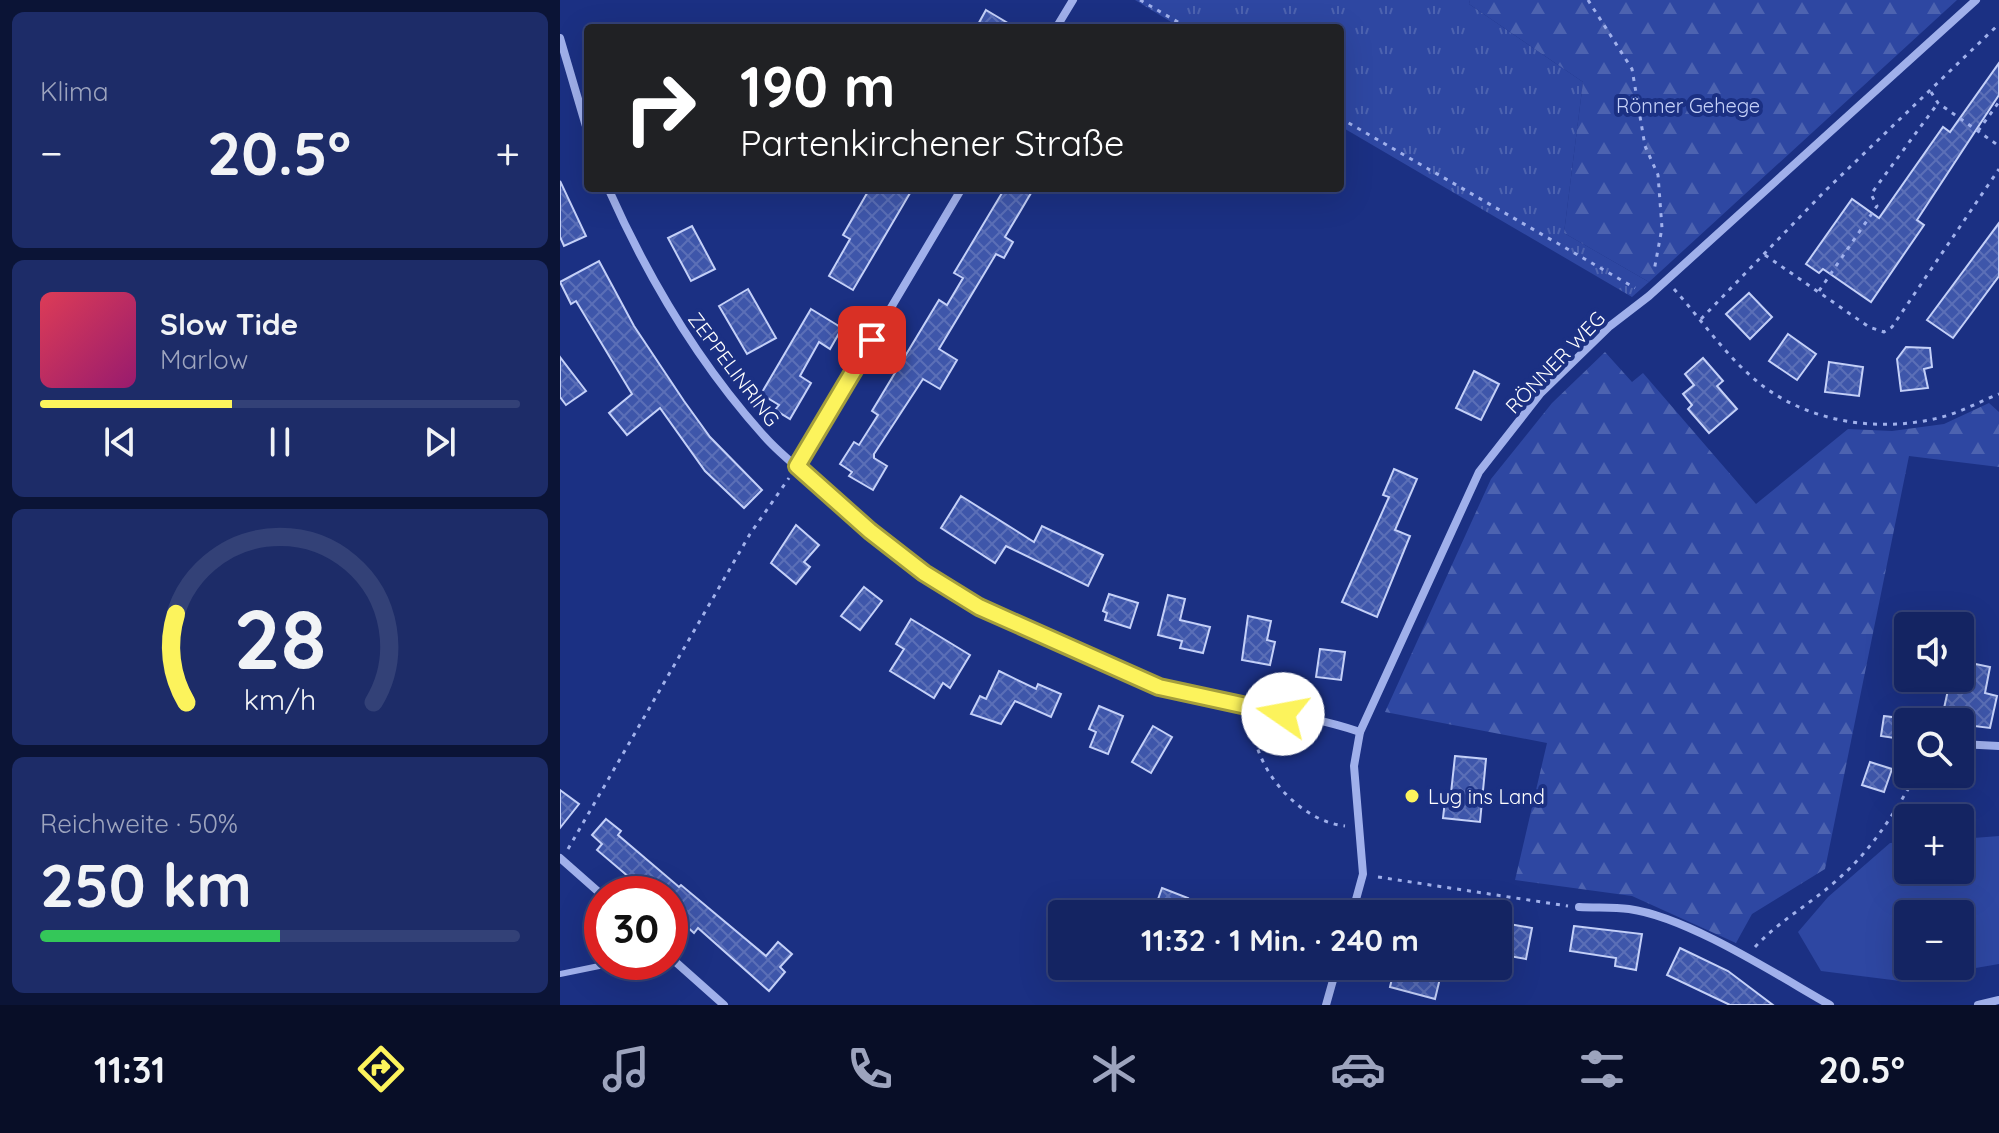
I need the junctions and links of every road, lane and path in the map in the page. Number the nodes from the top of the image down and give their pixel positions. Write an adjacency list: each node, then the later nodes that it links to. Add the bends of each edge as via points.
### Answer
1 (1073, 0): 5 (street)
2 (1140, 0): 6 (path)
3 (1588, 0): 20 (path, via 1632,69 1645,146 1658,175 1662,228)
4 (1976, 0): 21 (street, RÖNNER WEG)
5 (1058, 24)
6 (1181, 24)
7 (1999, 24): 9 (path)
8 (560, 38): 12 (street)
9 (1931, 92): 11 (path); 19 (path)
10 (1999, 102): 14 (path)
11 (1938, 103): 14 (path); 22 (path, via 1871,194 1877,206)
12 (584, 119)
13 (1344, 120): 23 (path)
14 (1978, 131): 15 (path)
15 (1999, 146)
16 (1999, 169): 22 (path, via 1892,327 1877,331)
17 (610, 192): 26 (street, ZEPPELINRING, via 651,278 702,359 766,439)
18 (960, 192): 26 (street)
19 (1765, 255): 22 (path); 24 (path)
20 (1654, 273)
21 (1667, 280): 24 (path); 28 (street, RÖNNER WEG, via 1540,394 1479,472)
22 (1819, 291)
23 (1647, 295)
24 (1701, 319): 25 (path, via 1752,377 1797,407 1840,421 1888,426 1943,417)
25 (1999, 394)
26 (797, 466): 27 (street, ZEPPELINRING, via 924,573 979,607 1159,687); 33 (path, via 750,534)
27 (1253, 708): 28 (street, ZEPPELINRING); 32 (path, via 1259,756 1279,785 1303,810 1327,824)
28 (1360, 732): 32 (street, RÖNNER WEG, via 1354,766)
29 (1974, 745): 30 (street)
30 (1999, 746)
31 (1909, 788): 38 (path, via 1878,840 1835,882 1776,924)
32 (1359, 827): 34 (street, RÖNNER WEG)
33 (561, 859): 35 (street)
34 (1363, 874): 36 (street, RÖNNER WEG); 37 (path)
35 (584, 879)
36 (1356, 900)
37 (1579, 907): 38 (street, via 1630,909)
38 (1746, 957): 46 (street)
39 (584, 969): 41 (lane)
40 (688, 973): 44 (street)
41 (560, 974)
42 (1333, 980): 45 (street)
43 (1999, 1000): 47 (street)
44 (724, 1005)
45 (1326, 1005)
46 (1830, 1005)
47 (1978, 1005)

